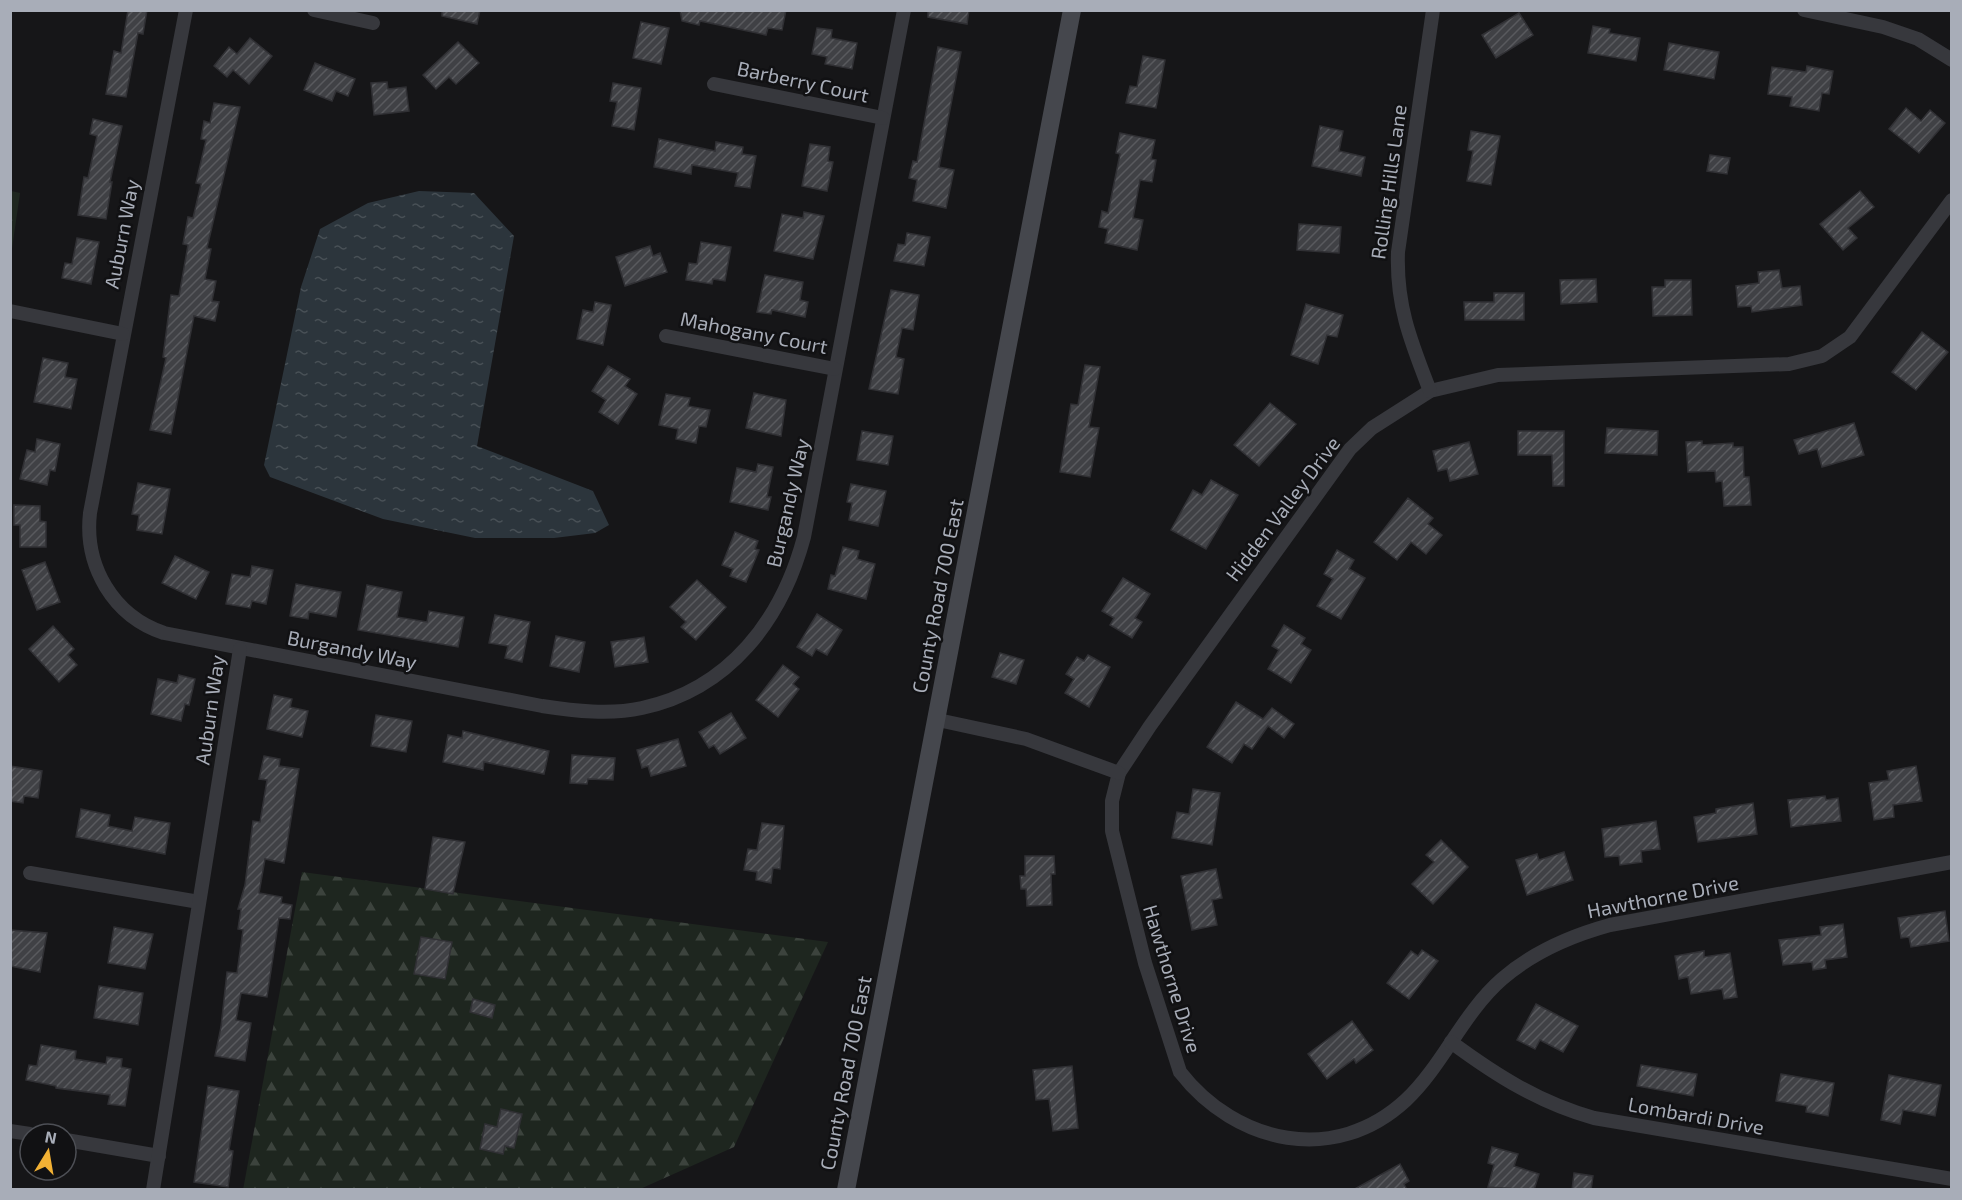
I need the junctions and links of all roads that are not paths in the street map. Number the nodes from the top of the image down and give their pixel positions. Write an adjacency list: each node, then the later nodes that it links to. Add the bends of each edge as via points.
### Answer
1 (186, 10): 13 (street, Auburn Way)
2 (314, 10): 7 (street)
3 (904, 10): 10 (street, Burgandy Way)
4 (1072, 10): 18 (main road, County Road 700 East)
5 (1433, 10): 16 (street, Rolling Hills Lane, via 1397,279 1405,326)
6 (1804, 10): 8 (street, via 1883,27 1918,39)
7 (373, 23)
8 (1952, 60)
9 (714, 84): 10 (street, Barberry Court)
10 (883, 118): 15 (street, Burgandy Way)
11 (1952, 200): 16 (street, Hidden Valley Drive, via 1850,337 1822,356 1789,364 1498,375)
12 (10, 310): 13 (street)
13 (123, 334): 17 (street, Auburn Way, via 88,524 87,535 97,572 120,605 144,625)
14 (666, 336): 15 (street, Mahogany Court)
15 (835, 369): 17 (street, Burgandy Way, via 794,574 776,609 742,654 678,695 643,708 569,710)
16 (1430, 391): 19 (street, Hidden Valley Drive, via 1372,428 1350,449)
17 (240, 649): 22 (street, Auburn Way)
18 (938, 720): 19 (street, via 1026,739); 28 (main road, County Road 700 East)
19 (1119, 773): 23 (street, Hawthorne Drive, via 1112,801 1112,831 1145,963 1180,1072 1211,1106 1235,1122 1269,1135 1306,1140 1342,1135 1376,1121 1406,1100)
20 (1952, 862): 23 (street, Hawthorne Drive, via 1587,932 1542,951 1502,979 1485,995)
21 (30, 873): 22 (street)
22 (199, 902): 25 (street, Auburn Way)
23 (1451, 1042): 26 (street, Lombardi Drive, via 1499,1077 1561,1109 1594,1118)
24 (78, 1142): 25 (street)
25 (159, 1156): 27 (street, Auburn Way)
26 (1952, 1179)
27 (153, 1190)
28 (846, 1190)

